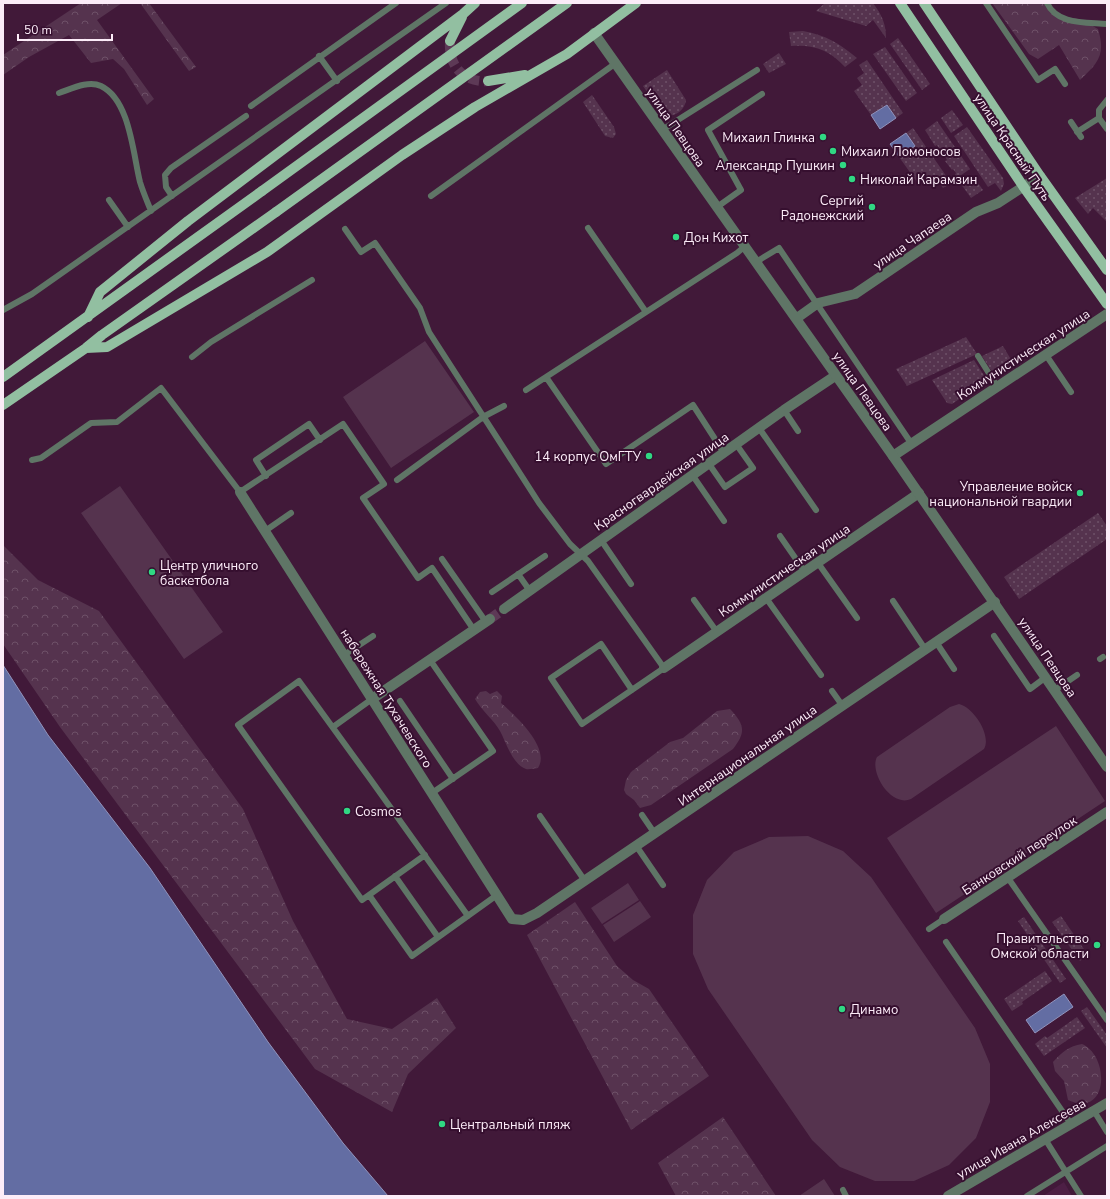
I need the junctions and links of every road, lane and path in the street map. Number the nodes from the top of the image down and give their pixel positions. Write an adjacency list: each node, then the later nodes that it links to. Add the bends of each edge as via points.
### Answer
1 (396, 3): 15 (lane)
2 (446, 3): 19 (lane)
3 (475, 3): 11 (main road)
4 (522, 3): 50 (main road, bridge)
5 (567, 3): 52 (main road, bridge)
6 (636, 3): 13 (main road)
7 (900, 3): 32 (main road, улица Красный Путь)
8 (924, 3): 31 (main road, улица Красный Путь)
9 (986, 3): 21 (lane, via 1038,80 1055,69)
10 (1047, 3): 12 (lane, via 1057,16 1072,21)
11 (463, 14): 14 (main road); 50 (main road, via 111,282 100,292)
12 (1107, 24)
13 (594, 33): 16 (street, улица Певцова); 18 (main road, via 567,54)
14 (450, 41)
15 (319, 56): 19 (lane); 25 (lane)
16 (616, 63): 30 (street, улица Певцова); 34 (lane)
17 (757, 70): 30 (lane)
18 (536, 72): 20 (main road); 52 (main road, via 455,120 267,252 107,347)
19 (337, 81): 33 (lane)
20 (488, 81)
21 (1065, 84)
22 (60, 93): 37 (lane, via 81,85 99,85 111,93 124,112 141,183)
23 (762, 94): 36 (lane, via 708,130 741,190)
24 (1107, 100): 27 (lane, via 1099,110)
25 (251, 106)
26 (246, 116): 33 (lane, via 171,168 165,175 166,187)
27 (1099, 118): 28 (lane, via 1079,135); 29 (lane)
28 (1071, 122)
29 (1107, 129)
30 (662, 130): 36 (street, улица Певцова)
31 (1040, 176): 32 (street, улица Чапаева); 43 (main road, улица Красный Путь)
32 (1023, 186): 45 (street, улица Чапаева, via 998,203 976,212 855,294); 46 (main road, улица Красный Путь)
33 (172, 196): 37 (lane)
34 (431, 196)
35 (109, 200): 38 (lane)
36 (716, 207): 41 (street, улица Певцова)
37 (151, 211): 38 (lane)
38 (128, 227): 47 (lane, via 32,294)
39 (588, 228): 48 (lane)
40 (345, 229): 65 (lane, via 361,252 375,243 420,308 429,332)
41 (744, 247): 42 (street, улица Певцова); 48 (lane)
42 (756, 262): 45 (lane, via 779,248); 51 (street, улица Певцова)
43 (1107, 270)
44 (312, 280): 55 (lane, via 211,342)
45 (818, 303): 51 (street, улица Чапаева); 69 (lane)
46 (1107, 304)
47 (3, 310)
48 (646, 312): 58 (lane)
49 (1107, 314): 53 (street, Коммунистическая улица)
50 (88, 316): 57 (main road)
51 (797, 318): 56 (street, улица Певцова)
52 (86, 348): 62 (main road)
53 (1046, 355): 59 (street, Коммунистическая улица); 61 (lane)
54 (978, 356): 59 (lane)
55 (192, 357)
56 (835, 376): 64 (street, Красногвардейская улица); 72 (street, улица Певцова)
57 (3, 377)
58 (546, 377): 60 (lane); 71 (lane, via 606,464 693,405)
59 (997, 386): 69 (street, Коммунистическая улица)
60 (526, 390)
61 (1071, 392)
62 (3, 405)
63 (504, 406): 65 (lane)
64 (784, 410): 66 (street, Красногвардейская улица); 67 (lane)
65 (483, 417): 77 (lane); 86 (lane, via 539,503)
66 (759, 428): 70 (street, Красногвардейская улица); 80 (lane)
67 (798, 431)
68 (320, 440): 75 (lane); 75 (lane, via 309,424 256,460); 102 (lane, via 343,424 384,484 363,498 418,578 432,568)
69 (911, 443): 72 (street, Коммунистическая улица)
70 (736, 444): 71 (street, Красногвардейская улица); 74 (lane, via 753,468 725,487)
71 (724, 453): 74 (street, Красногвардейская улица)
72 (893, 456): 79 (street, улица Певцова)
73 (32, 460): 78 (lane, via 41,458 91,424 116,422 161,388)
74 (709, 464): 76 (street, Красногвардейская улица)
75 (266, 476): 78 (lane)
76 (693, 476): 82 (lane); 85 (street, Красногвардейская улица)
77 (397, 480)
78 (240, 492): 83 (street, набережная Тухачевского)
79 (919, 494): 89 (street, Коммунистическая улица); 98 (street, улица Певцова)
80 (816, 510)
81 (291, 513): 83 (lane)
82 (724, 521)
83 (265, 531): 108 (street, набережная Тухачевского)
84 (780, 536): 90 (lane)
85 (601, 540): 86 (street, Красногвардейская улица); 92 (lane)
86 (580, 555): 93 (street, Красногвардейская улица); 110 (lane, via 588,561)
87 (545, 556): 91 (lane)
88 (442, 559): 101 (lane)
89 (818, 563): 90 (street, Коммунистическая улица); 100 (lane)
90 (805, 572): 95 (street, Коммунистическая улица)
91 (518, 574): 93 (lane); 94 (lane)
92 (631, 584)
93 (530, 591): 99 (street, Красногвардейская улица)
94 (492, 592)
95 (766, 598): 103 (street, Коммунистическая улица); 112 (lane)
96 (694, 600): 103 (lane)
97 (893, 601): 107 (lane)
98 (995, 602): 106 (street, Интернациональная улица); 114 (street, улица Певцова)
99 (504, 609)
100 (857, 618)
101 (488, 620): 102 (street)
102 (474, 630): 109 (street)
103 (717, 632): 110 (street, Коммунистическая улица)
104 (373, 636): 108 (lane)
105 (994, 636): 114 (lane, via 1030,689)
106 (936, 642): 107 (street, Интернациональная улица); 111 (lane)
107 (925, 649): 120 (street, Интернациональная улица)
108 (344, 655): 118 (street, набережная Тухачевского)
109 (430, 660): 118 (street); 123 (lane, via 493,751)
110 (664, 668): 115 (lane)
111 (954, 669)
112 (820, 675)
113 (1077, 675): 116 (lane)
114 (1046, 677): 116 (street, улица Певцова)
115 (632, 690): 115 (lane, via 601,644 551,678 582,724)
116 (1055, 690): 122 (street, улица Певцова)
117 (832, 691): 120 (lane)
118 (372, 699): 121 (lane); 124 (street, набережная Тухачевского)
119 (400, 701): 123 (lane)
120 (842, 705): 128 (street, Интернациональная улица)
121 (333, 727): 130 (lane); 135 (lane, via 299,681 238,725 362,900)
122 (1107, 767)
123 (453, 779): 124 (lane)
124 (432, 793): 136 (street, набережная Тухачевского)
125 (1107, 812): 132 (street, Банковский переулок)
126 (642, 814): 128 (lane)
127 (540, 816): 133 (lane)
128 (655, 834): 129 (street, Интернациональная улица)
129 (637, 847): 133 (street, Интернациональная улица); 134 (lane)
130 (425, 855): 131 (lane); 137 (lane)
131 (395, 876): 135 (lane); 141 (lane)
132 (1008, 878): 139 (street, Банковский переулок); 143 (lane)
133 (585, 881): 138 (street, Интернациональная улица, via 530,917 523,920)
134 (663, 884)
135 (368, 895): 141 (lane, via 412,956)
136 (497, 895): 137 (lane); 138 (street, набережная Тухачевского)
137 (468, 916): 141 (lane)
138 (512, 919)
139 (944, 919): 140 (lane)
140 (929, 929)
141 (438, 937)
142 (946, 942): 146 (lane)
143 (1107, 1020)
144 (1107, 1103): 145 (street, улица Ивана Алексеева)
145 (1094, 1111): 146 (street, улица Ивана Алексеева); 147 (lane)
146 (1071, 1124): 148 (street, улица Ивана Алексеева)
147 (1107, 1132)
148 (1045, 1139): 150 (lane); 151 (street, улица Ивана Алексеева)
149 (1107, 1146): 150 (lane)
150 (1066, 1171): 152 (lane); 153 (lane)
151 (948, 1196)
152 (1027, 1196)
153 (1082, 1196)

